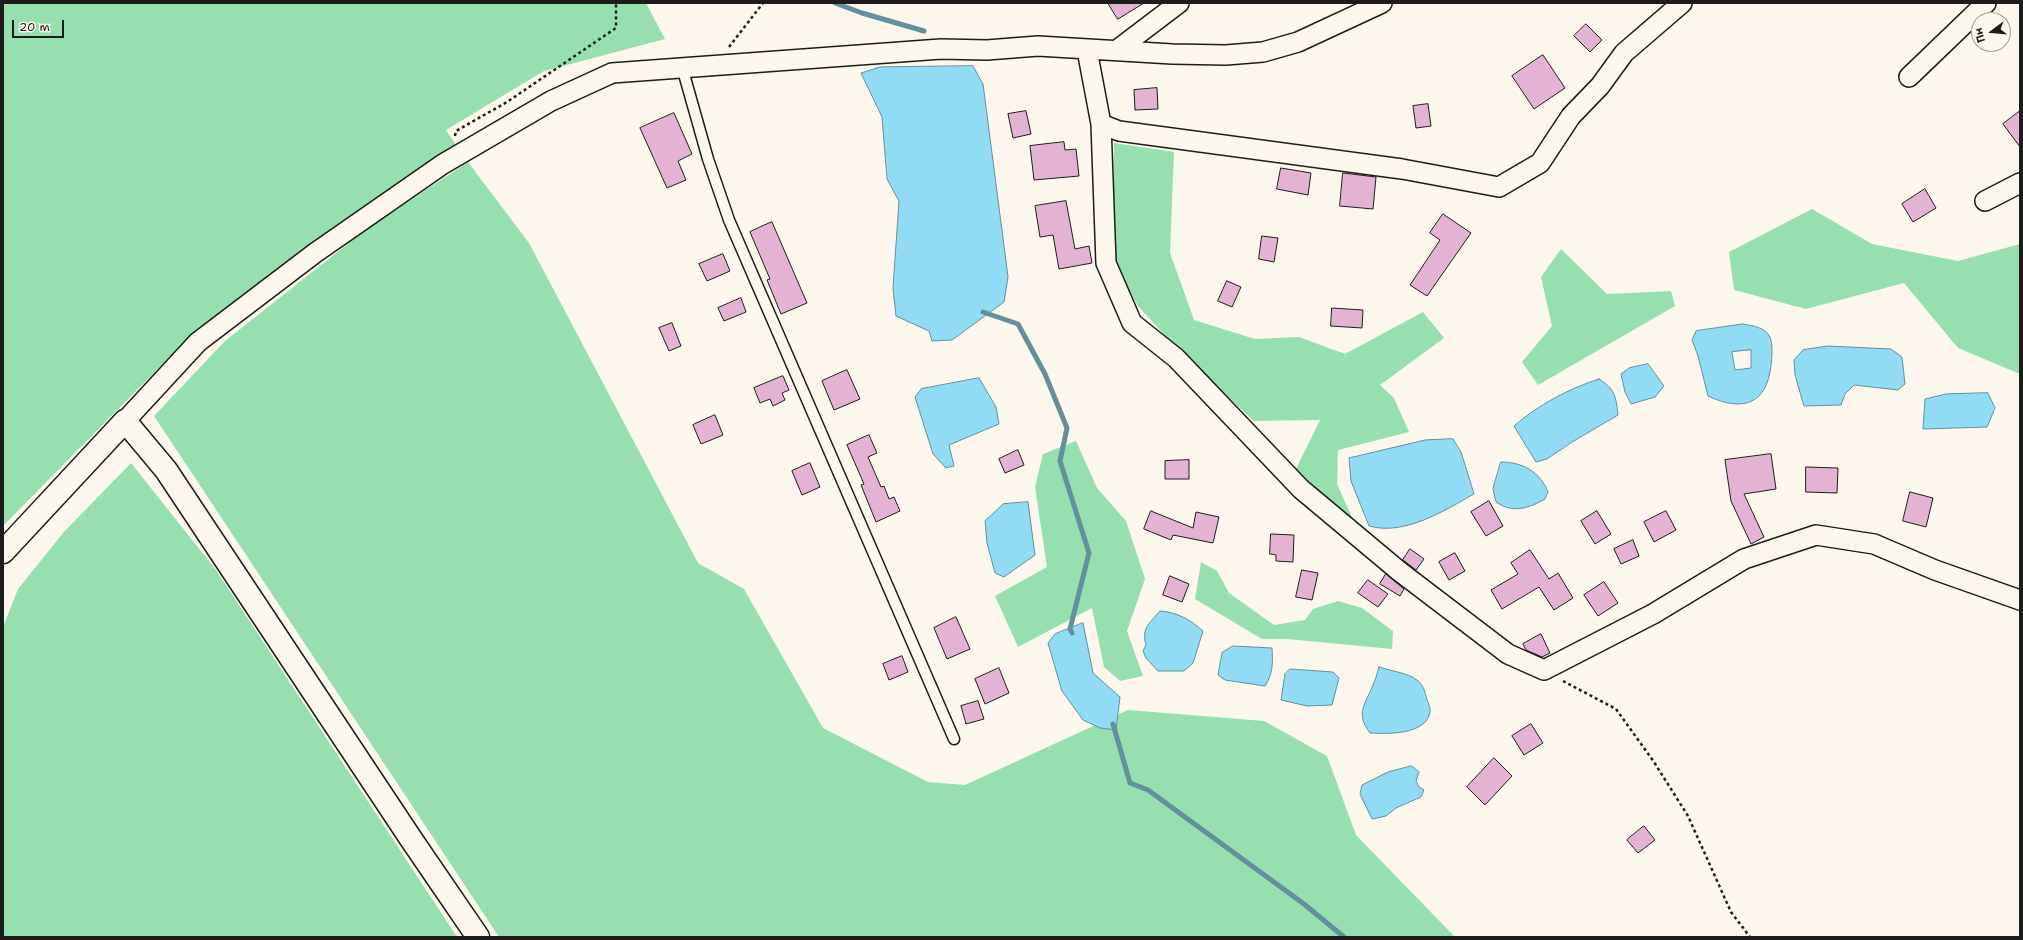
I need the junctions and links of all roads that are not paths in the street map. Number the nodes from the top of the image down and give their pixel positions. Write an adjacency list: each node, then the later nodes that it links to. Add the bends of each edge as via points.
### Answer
1 (1179, 3): 6 (street)
2 (1382, 3): 6 (street, via 1298,42 1262,52 1226,55)
3 (1682, 3): 9 (street, via 1624,53 1600,86 1571,116 1540,163 1499,186 1402,169 1119,131)
4 (1986, 3): 8 (street)
5 (1087, 50): 6 (street); 7 (street, via 1038,46 987,50 941,49); 9 (street)
6 (1118, 50)
7 (682, 67): 12 (street, via 612,73 551,101 454,159 315,253 198,342); 15 (lane, via 708,159 730,220)
8 (1909, 77)
9 (1101, 124): 14 (street, via 1106,263 1132,323 1176,358 1306,494 1399,571 1508,654 1544,670 1653,614 1744,559 1816,535 1874,544 1935,570)
10 (2020, 183): 11 (street)
11 (1984, 201)
12 (125, 421): 13 (street); 16 (street, via 166,470 410,840)
13 (3, 552)
14 (2020, 600)
15 (954, 739)
16 (478, 937)

